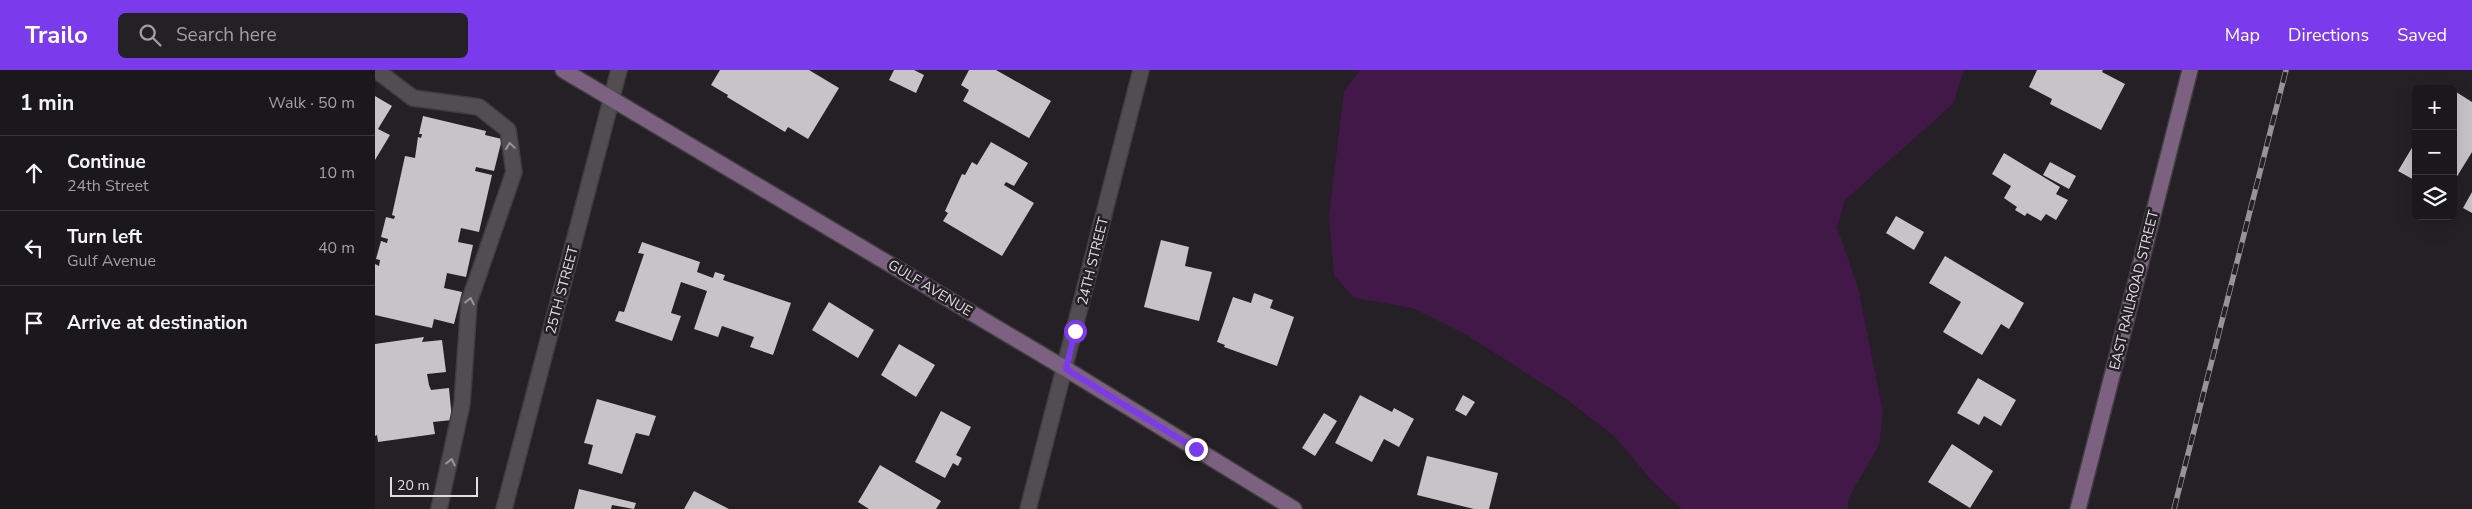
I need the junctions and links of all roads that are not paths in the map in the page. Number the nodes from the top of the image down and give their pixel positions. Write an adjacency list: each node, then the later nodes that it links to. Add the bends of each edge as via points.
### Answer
1 (376, 70): 8 (street, one-way to 1, via 462,404 469,302 514,172 513,164 508,130 479,107 413,98)
2 (563, 70): 6 (street, GULF AVENUE)
3 (619, 70): 6 (street, 25TH STREET)
4 (1141, 70): 7 (street, 24TH STREET)
5 (2190, 70): 12 (street, EAST RAILROAD STREET)
6 (612, 99): 7 (street, GULF AVENUE); 9 (street, 25TH STREET)
7 (1066, 369): 10 (street, 24TH STREET); 11 (street, GULF AVENUE)
8 (439, 509)
9 (504, 509)
10 (1028, 509)
11 (1294, 509)
12 (2078, 509)

